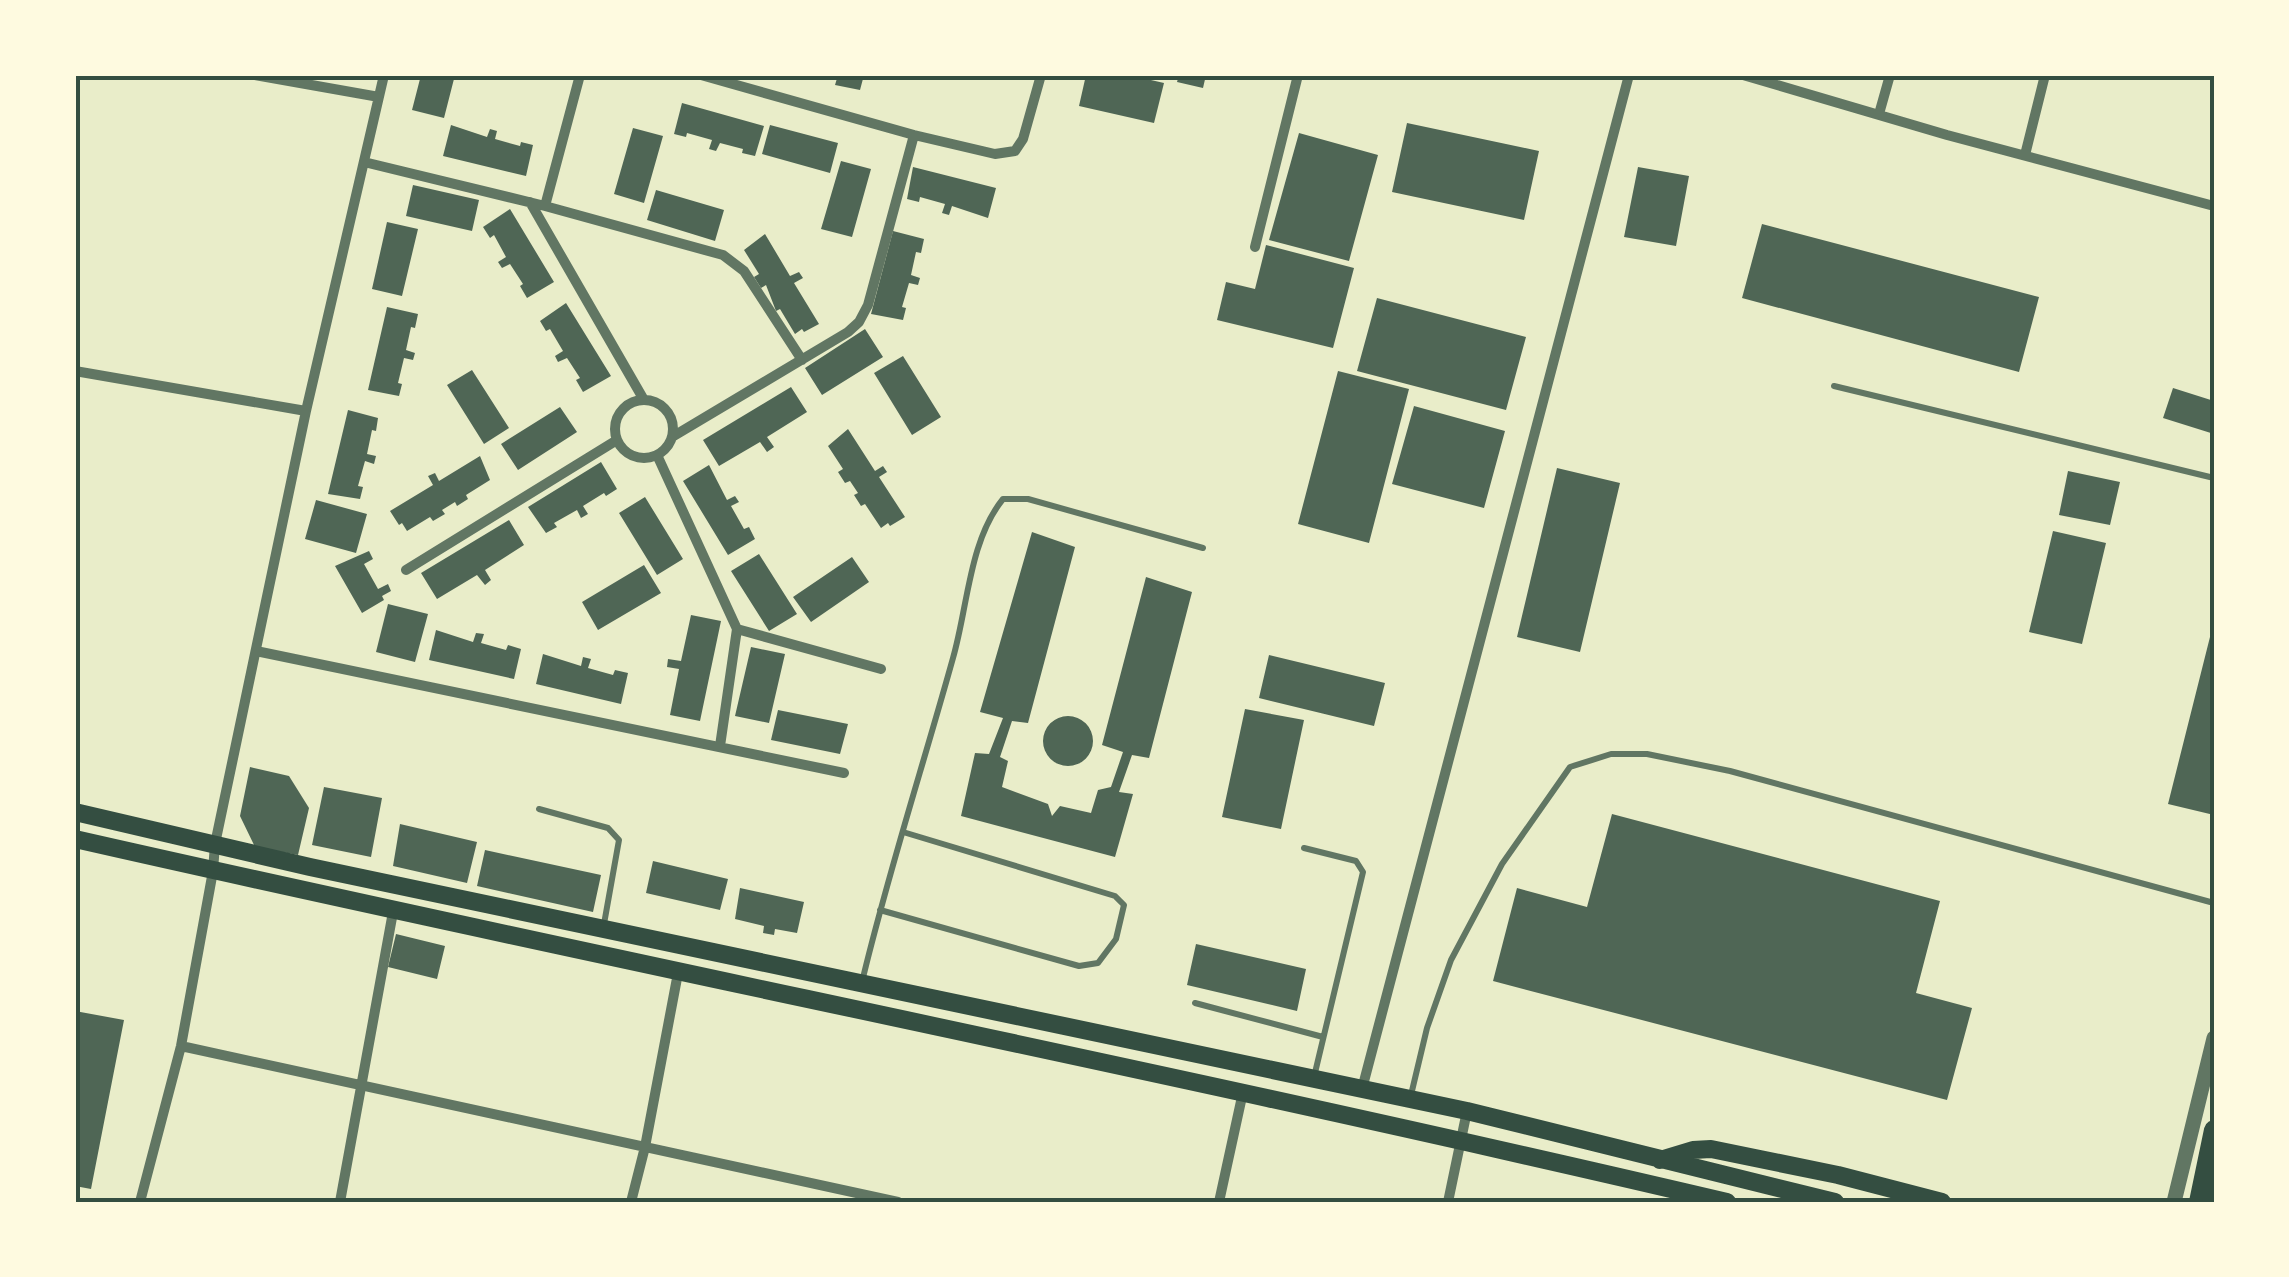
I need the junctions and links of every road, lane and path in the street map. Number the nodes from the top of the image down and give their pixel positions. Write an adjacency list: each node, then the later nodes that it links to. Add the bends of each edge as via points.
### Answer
1 (255, 75): 11 (street)
2 (384, 75): 11 (street)
3 (580, 75): 17 (street)
4 (701, 75): 13 (street)
5 (1041, 75): 13 (street, via 1014,151 995,154)
6 (1298, 75): 19 (street)
7 (1629, 75): 57 (street)
8 (1743, 75): 12 (street)
9 (1890, 75): 12 (street)
10 (2045, 75): 14 (street)
11 (379, 97): 15 (street)
12 (1880, 114): 14 (street)
13 (914, 135): 20 (street, via 868,305 848,332)
14 (2025, 155): 18 (street)
15 (364, 162): 16 (street); 24 (street)
16 (530, 202): 17 (street); 23 (street)
17 (545, 206): 20 (street, via 723,255 744,271)
18 (2214, 206)
19 (1255, 247)
20 (802, 360): 25 (street)
21 (75, 371): 24 (street)
22 (1834, 386): 28 (lane)
23 (644, 400): 25 (street, via 664,408); 26 (street, via 617,417)
24 (306, 411): 32 (street)
25 (672, 437): 27 (street)
26 (616, 440): 27 (street, via 633,456); 30 (street)
27 (658, 455): 31 (street)
28 (2214, 478)
29 (1203, 548): 38 (lane, via 1028,499 1003,499 981,538)
30 (406, 570)
31 (737, 629): 33 (street); 34 (street)
32 (256, 651): 34 (street); 40 (street)
33 (882, 669)
34 (720, 746): 35 (street)
35 (844, 773)
36 (540, 809): 46 (lane, via 616,834)
37 (75, 812): 40 (main road)
38 (903, 832): 44 (lane); 44 (lane, via 1115,896 1124,905 1116,939 1098,963 1079,966)
39 (75, 839): 42 (main road)
40 (214, 844): 42 (street); 46 (main road)
41 (1304, 848): 52 (lane, via 1356,860 1363,872)
42 (212, 871): 45 (main road); 54 (street)
43 (2214, 903): 59 (lane, via 1730,771 1647,754 1611,754 1570,767 1502,864 1451,960)
44 (880, 910): 48 (lane)
45 (393, 912): 47 (main road); 56 (street)
46 (603, 930): 48 (main road)
47 (678, 973): 51 (main road); 63 (street)
48 (862, 984): 50 (main road)
49 (1195, 1003): 52 (lane)
50 (977, 1008): 51 (main road); 55 (main road)
51 (972, 1035): 58 (main road)
52 (1323, 1037): 55 (lane)
53 (2214, 1038): 75 (street)
54 (181, 1046): 56 (street); 66 (street)
55 (1314, 1078): 57 (main road)
56 (362, 1088): 63 (street); 67 (street)
57 (1362, 1089): 59 (main road)
58 (1243, 1092): 62 (main road); 70 (street)
59 (1410, 1099): 60 (main road)
60 (1467, 1111): 62 (street); 64 (main road)
61 (2214, 1130): 76 (highway)
62 (1461, 1138): 65 (main road); 71 (street)
63 (645, 1148): 68 (street); 69 (street)
64 (1659, 1160): 73 (main road); 74 (main road, via 1711,1149)
65 (1705, 1199): 72 (main road)
66 (140, 1202)
67 (340, 1202)
68 (631, 1202)
69 (898, 1202)
70 (1219, 1202)
71 (1448, 1202)
72 (1727, 1202)
73 (1836, 1202)
74 (1942, 1202)
75 (2174, 1202)
76 (2199, 1202)

